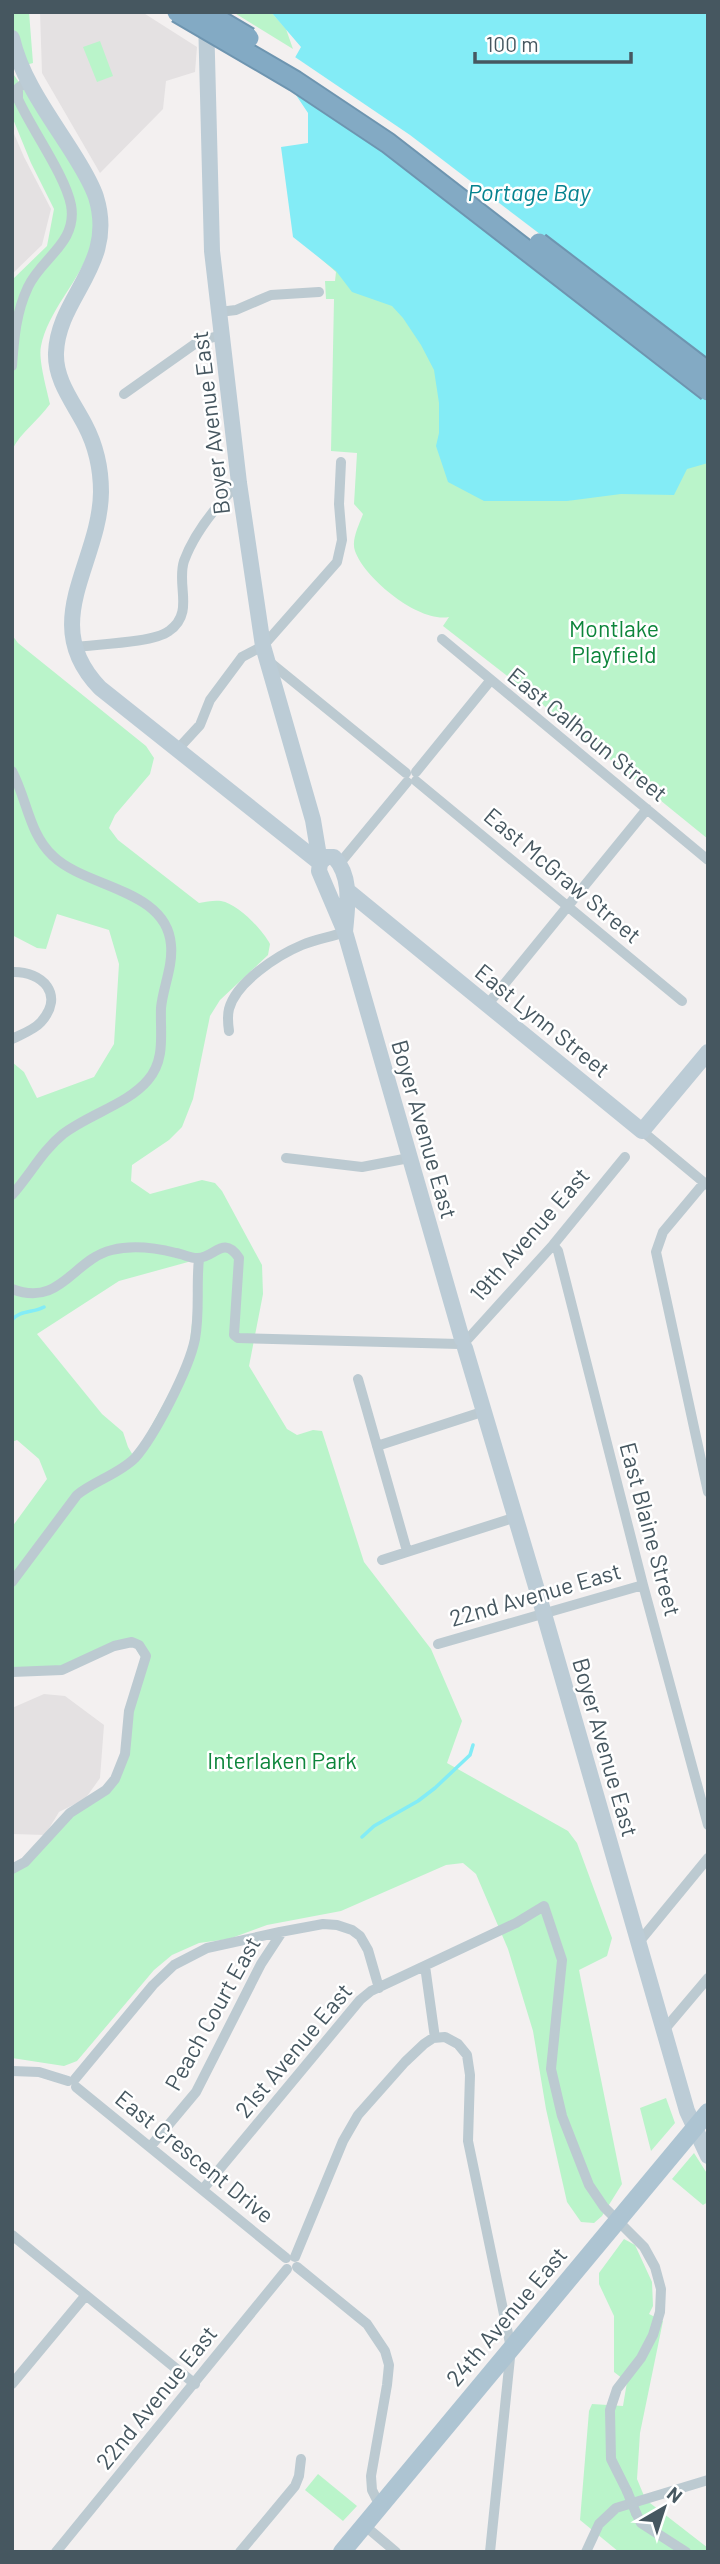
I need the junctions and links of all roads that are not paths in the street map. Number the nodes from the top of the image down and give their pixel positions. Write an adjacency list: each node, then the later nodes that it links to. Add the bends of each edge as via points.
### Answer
1 (177, 12): 10 (highway, bridge, via 295,81 388,143)
2 (205, 12): 6 (street, Boyer Avenue East, via 212,243); 9 (highway, bridge, via 358,107)
3 (12, 38): 4 (street)
4 (29, 80): 8 (street, via 18,88 18,99 62,183 72,218 62,243 27,289 15,328); 15 (street, via 88,178 100,222 96,254 56,350 61,382 91,439 100,480 97,522 71,611)
5 (319, 292): 6 (street, via 271,295)
6 (219, 312): 7 (street, Boyer Avenue East)
7 (222, 335): 11 (street, via 199,341); 13 (street, Boyer Avenue East)
8 (12, 366)
9 (708, 372)
10 (708, 391)
11 (124, 394)
12 (341, 462): 16 (street, via 342,540 337,562)
13 (239, 483): 15 (street, via 215,506 186,557 182,569 185,605 176,625 154,638); 16 (street, Boyer Avenue East)
14 (442, 639): 17 (street, East Calhoun Street)
15 (75, 647): 18 (street, via 100,688)
16 (265, 653): 18 (street, via 242,657 210,701 200,725); 20 (street, East McGraw Street); 22 (street, Boyer Avenue East)
17 (491, 681): 20 (street); 21 (street, East Calhoun Street)
18 (177, 750): 23 (street)
19 (12, 771): 42 (street, via 43,845 65,866 120,889 151,909 167,928 171,949 161,1009 160,1059 154,1073 126,1098 61,1135)
20 (411, 777): 26 (street); 29 (street, East McGraw Street)
21 (647, 809): 24 (street, East Calhoun Street); 29 (street)
22 (313, 820): 23 (street, via 298,834); 25 (street, Boyer Avenue East); 26 (street, Boyer Avenue East)
23 (275, 829): 25 (street)
24 (708, 860)
25 (320, 862): 26 (street, via 330,856); 28 (street, Boyer Avenue East)
26 (339, 863): 27 (street, Boyer Avenue East)
27 (348, 891): 28 (street, via 341,901); 30 (street, Boyer Avenue East); 33 (street, East Lynn Street)
28 (330, 898): 30 (street, Boyer Avenue East)
29 (567, 905): 32 (street, East McGraw Street); 33 (street)
30 (345, 932): 34 (street, via 303,944 255,975 235,995); 40 (street, Boyer Avenue East)
31 (12, 972): 35 (street, via 41,979 50,1001 40,1024)
32 (682, 1001)
33 (488, 1004): 37 (street, East Lynn Street)
34 (229, 1031)
35 (12, 1039)
36 (708, 1052): 37 (street)
37 (642, 1131): 41 (street, East Lynn Street)
38 (625, 1157): 43 (street, 19th Avenue East)
39 (286, 1158): 40 (street, via 362,1167)
40 (409, 1158): 46 (street, Boyer Avenue East)
41 (706, 1184): 50 (street, via 663,1232 656,1252)
42 (12, 1195)
43 (553, 1245): 46 (street, 19th Avenue East); 55 (street, East Blaine Street)
44 (199, 1259): 45 (street, via 148,1248 112,1250 58,1287 36,1293); 46 (street, via 225,1247 239,1258 234,1335 245,1339); 54 (street, via 195,1341 158,1423 135,1457 77,1495)
45 (12, 1289)
46 (463, 1343): 48 (street, Boyer Avenue East)
47 (358, 1379): 49 (street)
48 (485, 1412): 49 (street); 51 (street, Boyer Avenue East)
49 (377, 1446): 52 (street)
50 (708, 1492)
51 (516, 1517): 52 (street); 56 (street, Boyer Avenue East)
52 (407, 1551): 53 (street)
53 (382, 1560)
54 (12, 1582)
55 (643, 1585): 56 (street, 22nd Avenue East); 59 (street, East Blaine Street)
56 (544, 1613): 57 (street, 22nd Avenue East); 63 (street, Boyer Avenue East)
57 (438, 1644)
58 (12, 1672): 61 (street, via 62,1670 125,1642 139,1645 146,1656 129,1711 125,1754 115,1779 70,1813 25,1862)
59 (708, 1825)
60 (708, 1858): 63 (street)
61 (12, 1869)
62 (282, 1931): 66 (street, via 323,1924 352,1930 368,1950); 70 (street, via 207,1948 174,1965); 73 (street, Peach Court East, via 195,2092)
63 (639, 1941): 67 (street, Boyer Avenue East)
64 (425, 1966): 66 (street, 21st Avenue East); 68 (street); 76 (street, 21st Avenue East, via 544,1906 562,1968 552,2054 555,2089 584,2178)
65 (708, 1978): 67 (street)
66 (379, 1987): 75 (street, 21st Avenue East, via 360,2000)
67 (664, 2030): 72 (street, Boyer Avenue East)
68 (435, 2038): 78 (street, 22nd Avenue East, via 405,2062 358,2115); 80 (street, via 445,2037 467,2055 468,2141)
69 (12, 2071): 70 (street, East Crescent Drive, via 39,2071)
70 (73, 2082): 73 (street, East Crescent Drive)
71 (708, 2112): 72 (main road, 24th Avenue East)
72 (694, 2129): 74 (street, Boyer Avenue East); 76 (main road, 24th Avenue East)
73 (150, 2147): 75 (street, East Crescent Drive)
74 (708, 2156)
75 (203, 2189): 78 (street, East Crescent Drive)
76 (618, 2219): 80 (main road, 24th Avenue East); 93 (street, bridge, via 649,2254 662,2296 653,2336 617,2389 610,2410 611,2459 641,2523)
77 (12, 2235): 79 (street)
78 (291, 2263): 82 (street, 22nd Avenue East); 85 (street, East Crescent Drive, via 368,2324 385,2351 387,2385 371,2476)
79 (86, 2295): 81 (street); 82 (street)
80 (511, 2348): 85 (main road, 24th Avenue East); 91 (street)
81 (12, 2384)
82 (195, 2384): 88 (street, 22nd Avenue East)
83 (301, 2459): 87 (street, via 295,2486)
84 (708, 2480): 92 (street, via 616,2508 599,2524)
85 (380, 2505): 86 (main road, 24th Avenue East)
86 (364, 2525): 89 (main road, 24th Avenue East); 90 (street)
87 (245, 2549)
88 (56, 2552)
89 (342, 2552)
90 (396, 2552)
91 (490, 2552)
92 (586, 2552)
93 (686, 2552)

